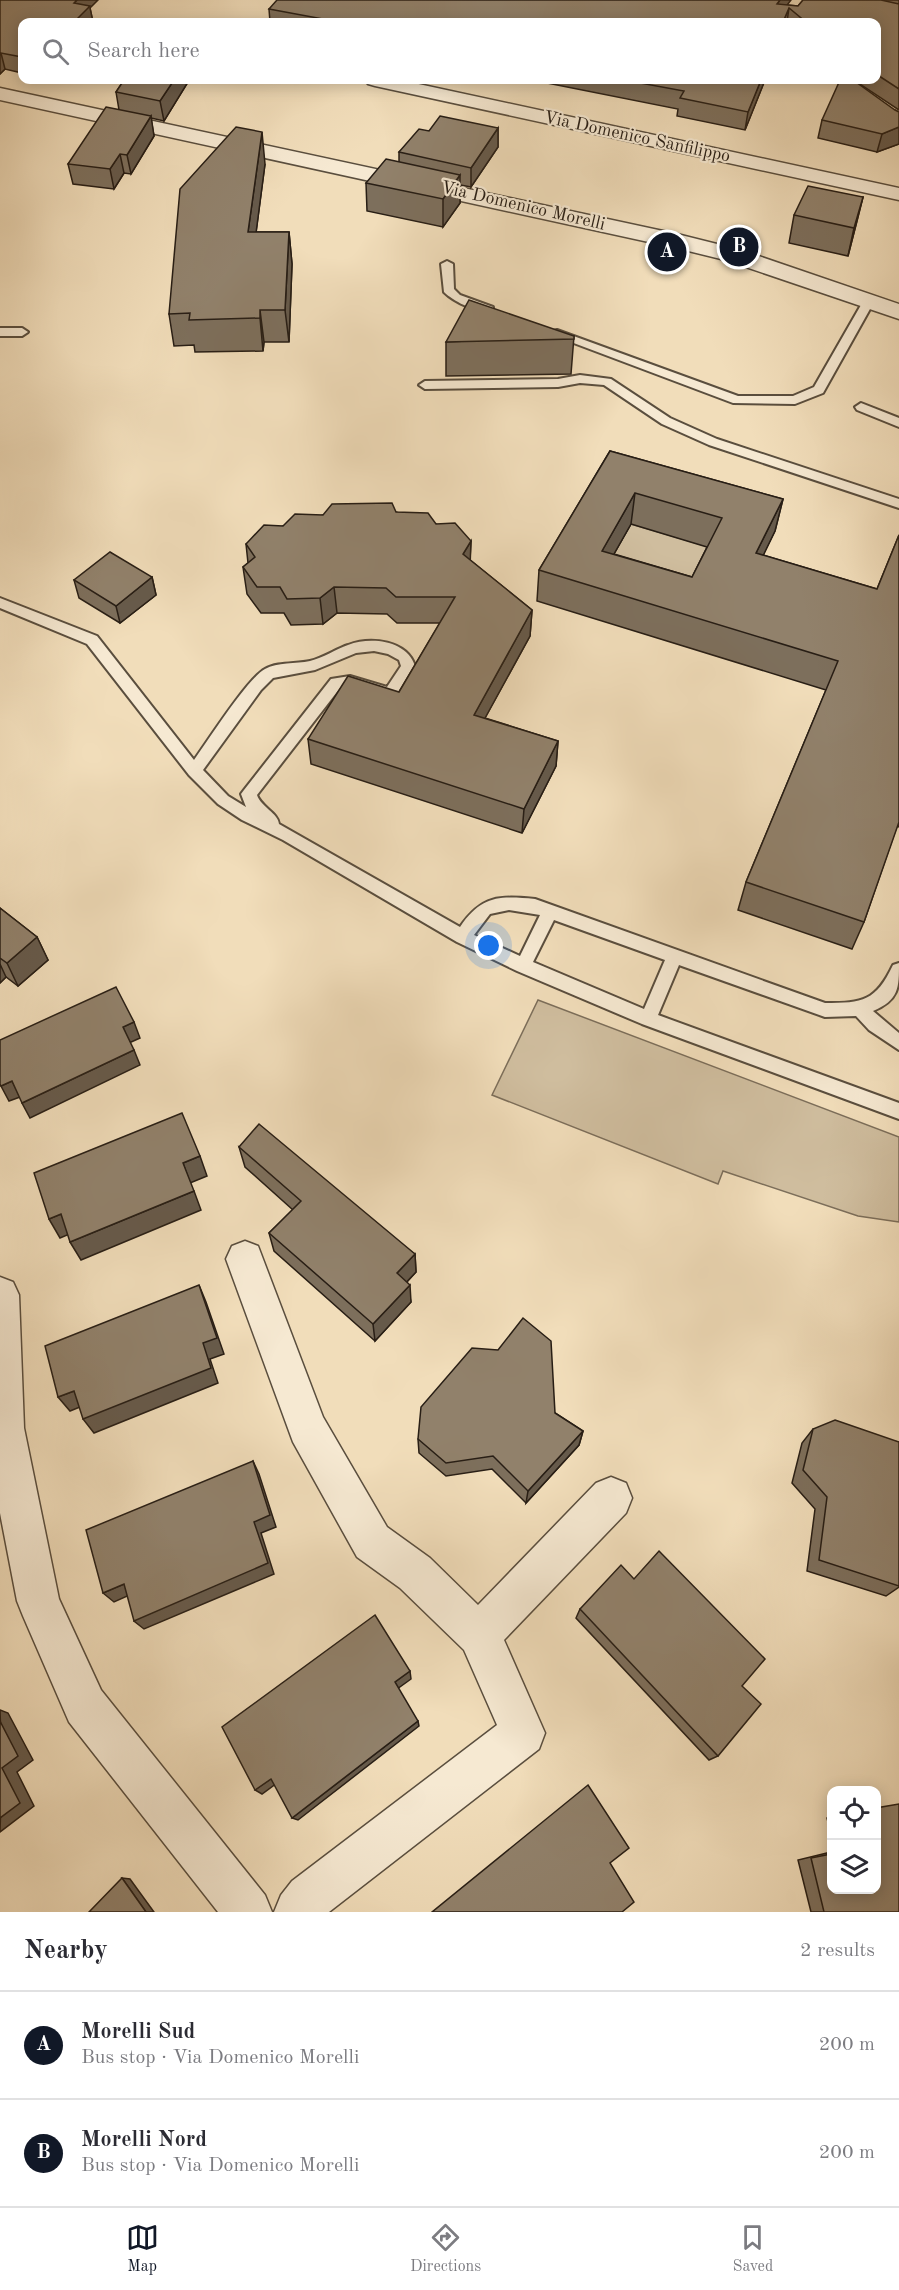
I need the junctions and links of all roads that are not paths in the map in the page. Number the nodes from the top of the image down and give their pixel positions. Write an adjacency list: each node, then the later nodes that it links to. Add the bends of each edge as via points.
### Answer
1 (45, 84): 4 (street)
2 (393, 84): 5 (street, Via Domenico Sanfilippo)
3 (0, 94): 7 (street, Via Domenico Morelli, via 677,241 733,255)
4 (496, 181)
5 (899, 194)
6 (447, 264): 9 (lane, via 448,290 456,297)
7 (869, 300): 8 (street, Via Domenico Morelli); 10 (lane, via 819,390 795,400 737,400)
8 (899, 312)
9 (501, 314)
10 (546, 330)
11 (0, 332): 12 (lane)
12 (22, 332)
13 (424, 386): 16 (lane, via 558,383 580,379 607,382 666,421 713,442)
14 (861, 407): 15 (lane)
15 (899, 423)
16 (899, 504)
17 (0, 603): 18 (lane, via 92,640)
18 (194, 771): 19 (lane, via 223,800); 19 (lane, via 256,686 270,674 315,665 354,648 383,648 405,657 408,666 390,694 350,681 336,683 249,794 253,807)
19 (288, 836): 21 (lane)
20 (550, 911): 21 (lane, via 498,902 480,911); 22 (lane); 23 (lane)
21 (463, 937): 23 (lane)
22 (675, 956): 25 (lane, via 825,1010); 26 (lane)
23 (523, 966): 26 (lane)
24 (899, 970): 25 (lane, via 882,999)
25 (861, 1010): 27 (lane)
26 (648, 1019): 28 (lane)
27 (899, 1043)
28 (899, 1111)
29 (245, 1259): 32 (street, via 307,1428 372,1542 415,1573)
30 (0, 1295): 33 (street, via 4,1428 38,1601 85,1706)
31 (611, 1498): 32 (street)
32 (479, 1635): 34 (street, via 523,1733 309,1898)
33 (248, 1912)
34 (298, 1912)

